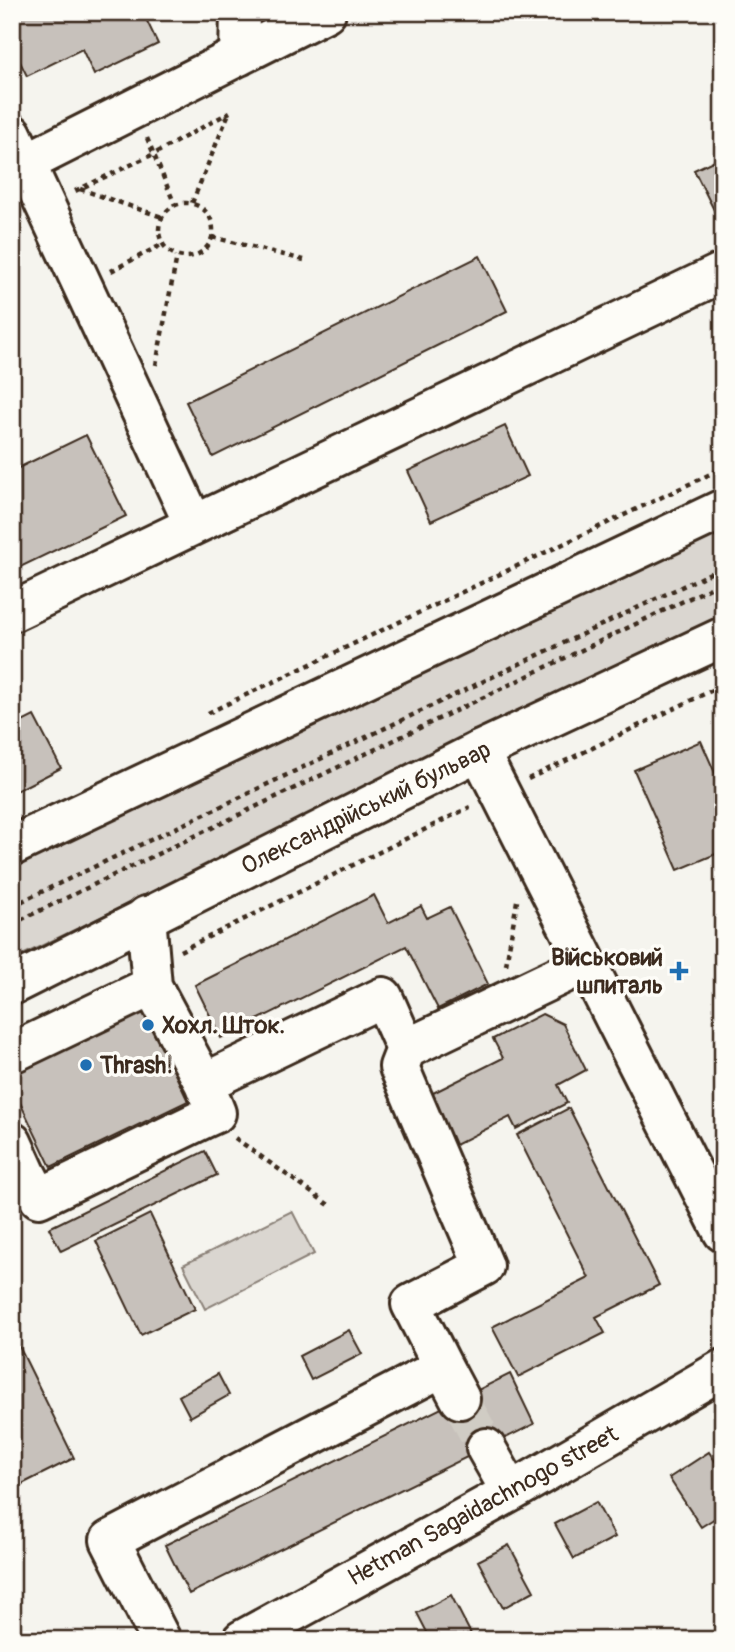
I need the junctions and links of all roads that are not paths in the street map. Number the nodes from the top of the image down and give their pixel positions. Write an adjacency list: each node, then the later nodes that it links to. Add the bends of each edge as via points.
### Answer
1 (240, 12): 3 (main road)
2 (326, 12): 3 (main road)
3 (239, 56): 4 (main road, via 134,108)
4 (17, 155): 7 (main road, via 63,197 84,286)
5 (723, 272): 7 (main road)
6 (723, 509): 11 (main road)
7 (194, 525): 8 (main road)
8 (12, 612)
9 (723, 637): 10 (main road, Олександрійський бульвар)
10 (479, 751): 12 (main road, Олександрійський бульвар); 13 (main road)
11 (12, 846)
12 (146, 916): 14 (main road, Олександрійський бульвар); 15 (main road)
13 (586, 963): 16 (main road); 20 (main road)
14 (12, 985)
15 (152, 986): 17 (main road); 18 (main road)
16 (405, 1049): 18 (main road, via 383,997); 24 (main road, via 399,1067 484,1266 411,1304 452,1383 110,1540)
17 (12, 1053)
18 (204, 1100): 19 (main road, via 39,1198)
19 (17, 1165)
20 (723, 1232)
21 (723, 1369): 23 (main road, Hetman Sagaidachnogo street)
22 (486, 1448): 23 (main road)
23 (511, 1492): 25 (main road, Hetman Sagaidachnogo street)
24 (162, 1640)
25 (242, 1640)

